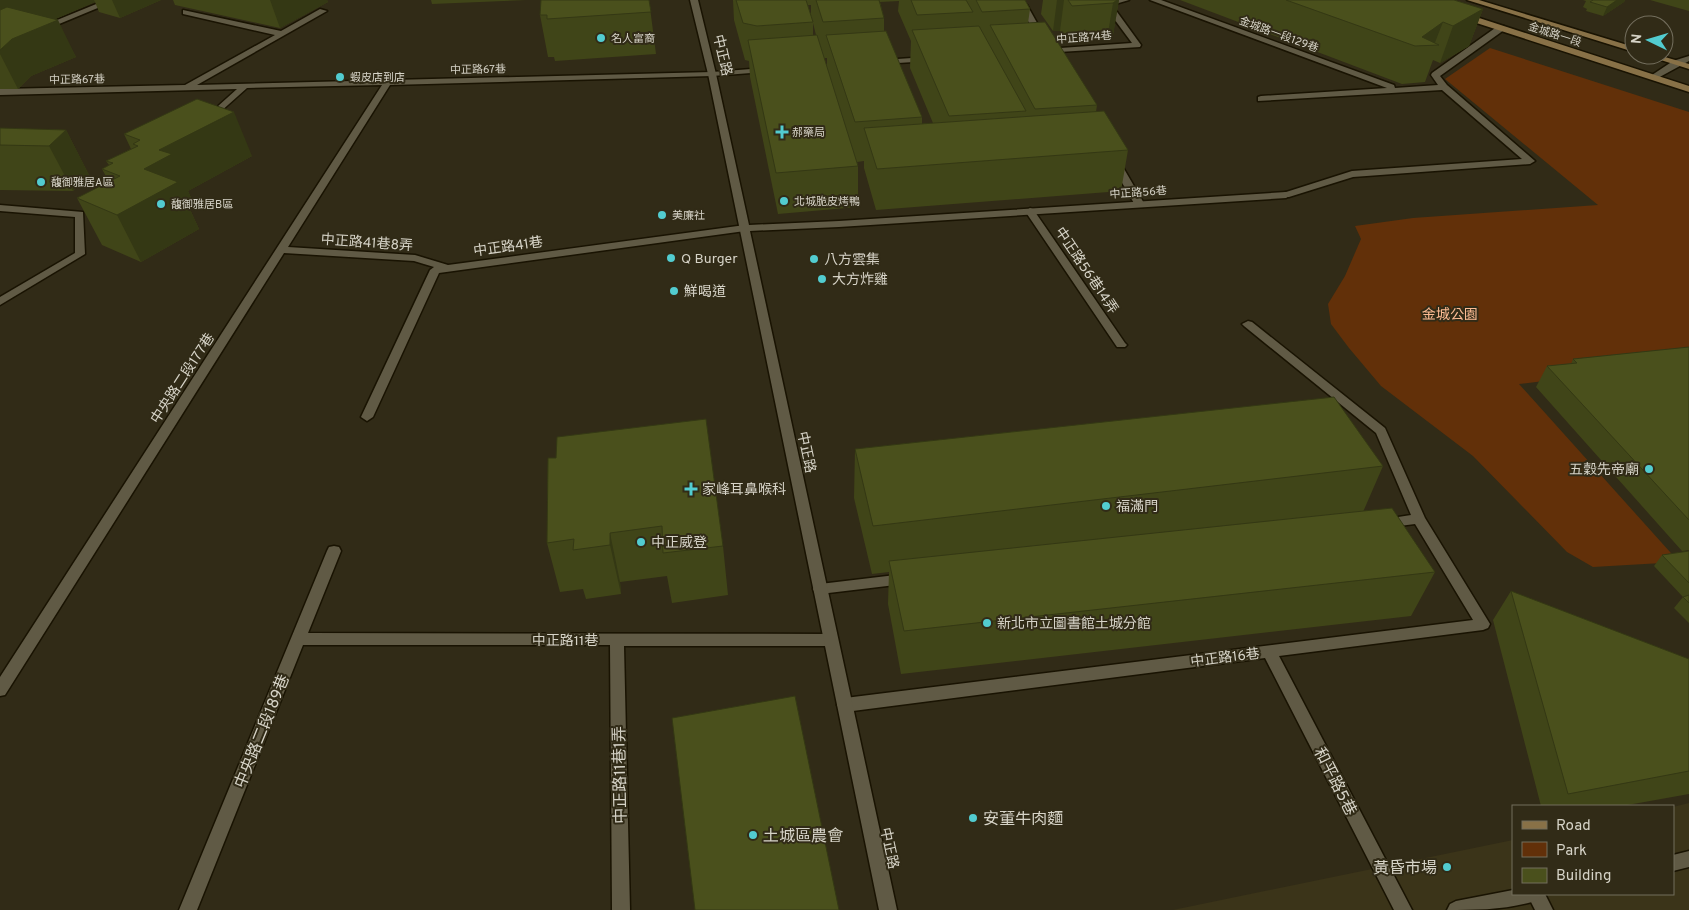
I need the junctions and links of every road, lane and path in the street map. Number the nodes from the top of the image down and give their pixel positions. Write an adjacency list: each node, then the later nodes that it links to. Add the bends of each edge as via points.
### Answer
1 (113, 0): 12 (street)
2 (694, 0): 23 (street, 中正路)
3 (1125, 0): 6 (street)
4 (1154, 0): 29 (street, 金城路一段129巷)
5 (1471, 0): 14 (main road, 金城路一段)
6 (1105, 2): 15 (street, 中正路74巷, via 1137,45)
7 (1023, 5): 15 (street)
8 (323, 11): 13 (street, 中正路67巷)
9 (186, 12): 13 (street)
10 (1458, 14): 11 (main road, 金城路一段)
11 (1501, 28): 24 (main road, 金城路一段); 28 (street, via 1435,76)
12 (35, 31)
13 (283, 34): 27 (street, 中正路67巷)
14 (1624, 47)
15 (1044, 51): 18 (street)
16 (934, 58): 19 (street)
17 (1689, 58): 20 (street)
18 (1054, 59)
19 (876, 62)
20 (1676, 63): 21 (main road); 24 (street)
21 (1689, 68)
22 (770, 70): 23 (street)
23 (712, 74): 25 (street, 中正路67巷); 38 (street, 中正路)
24 (1653, 77): 30 (main road, 金城路一段)
25 (388, 82): 26 (street, 中正路67巷); 39 (street, 中央路二段177巷)
26 (245, 86): 27 (street, 中正路67巷); 33 (street)
27 (186, 87): 31 (street, 中正路67巷)
28 (1444, 87): 29 (street, 金城路一段129巷); 35 (street, 中正路56巷, via 1530,161 1352,174 1286,195)
29 (1396, 89): 32 (street, 金城路一段129巷)
30 (1689, 89)
31 (0, 92)
32 (1261, 99)
33 (204, 123)
34 (1110, 154): 35 (street)
35 (1140, 205): 37 (street, 中正路56巷)
36 (0, 208): 41 (street, via 84,211 80,254)
37 (1030, 211): 38 (street, 中正路56巷); 43 (street, 中正路56巷14弄)
38 (745, 228): 40 (street, 中正路41巷); 49 (street, 中正路)
39 (282, 250): 40 (street, 中正路41巷8弄, via 415,258); 54 (street, 中央路二段177巷)
40 (449, 268): 44 (street, 中正路41巷, via 435,270)
41 (0, 302)
42 (1248, 324): 45 (street, via 1381,431)
43 (1121, 345)
44 (367, 417)
45 (1419, 519): 46 (street); 53 (street, 中正路16巷, via 1483,624)
46 (1370, 524)
47 (334, 551): 50 (street, 中央路二段189巷)
48 (918, 577): 49 (street)
49 (820, 588): 52 (street, 中正路)
50 (298, 639): 51 (street, 中正路11巷); 60 (street, 中央路二段189巷)
51 (617, 640): 52 (street, 中正路11巷); 61 (street, 中正路11巷1弄)
52 (831, 640): 55 (street, 中正路)
53 (1269, 651): 55 (street, 中正路16巷); 63 (street, 和平路5巷)
54 (0, 690)
55 (845, 705): 62 (street, 中正路)
56 (1689, 860): 57 (street)
57 (1674, 863)
58 (1527, 895): 64 (street)
59 (1536, 895): 65 (street)
60 (188, 910)
61 (622, 910)
62 (888, 910)
63 (1403, 910)
64 (1456, 910)
65 (1544, 910)

